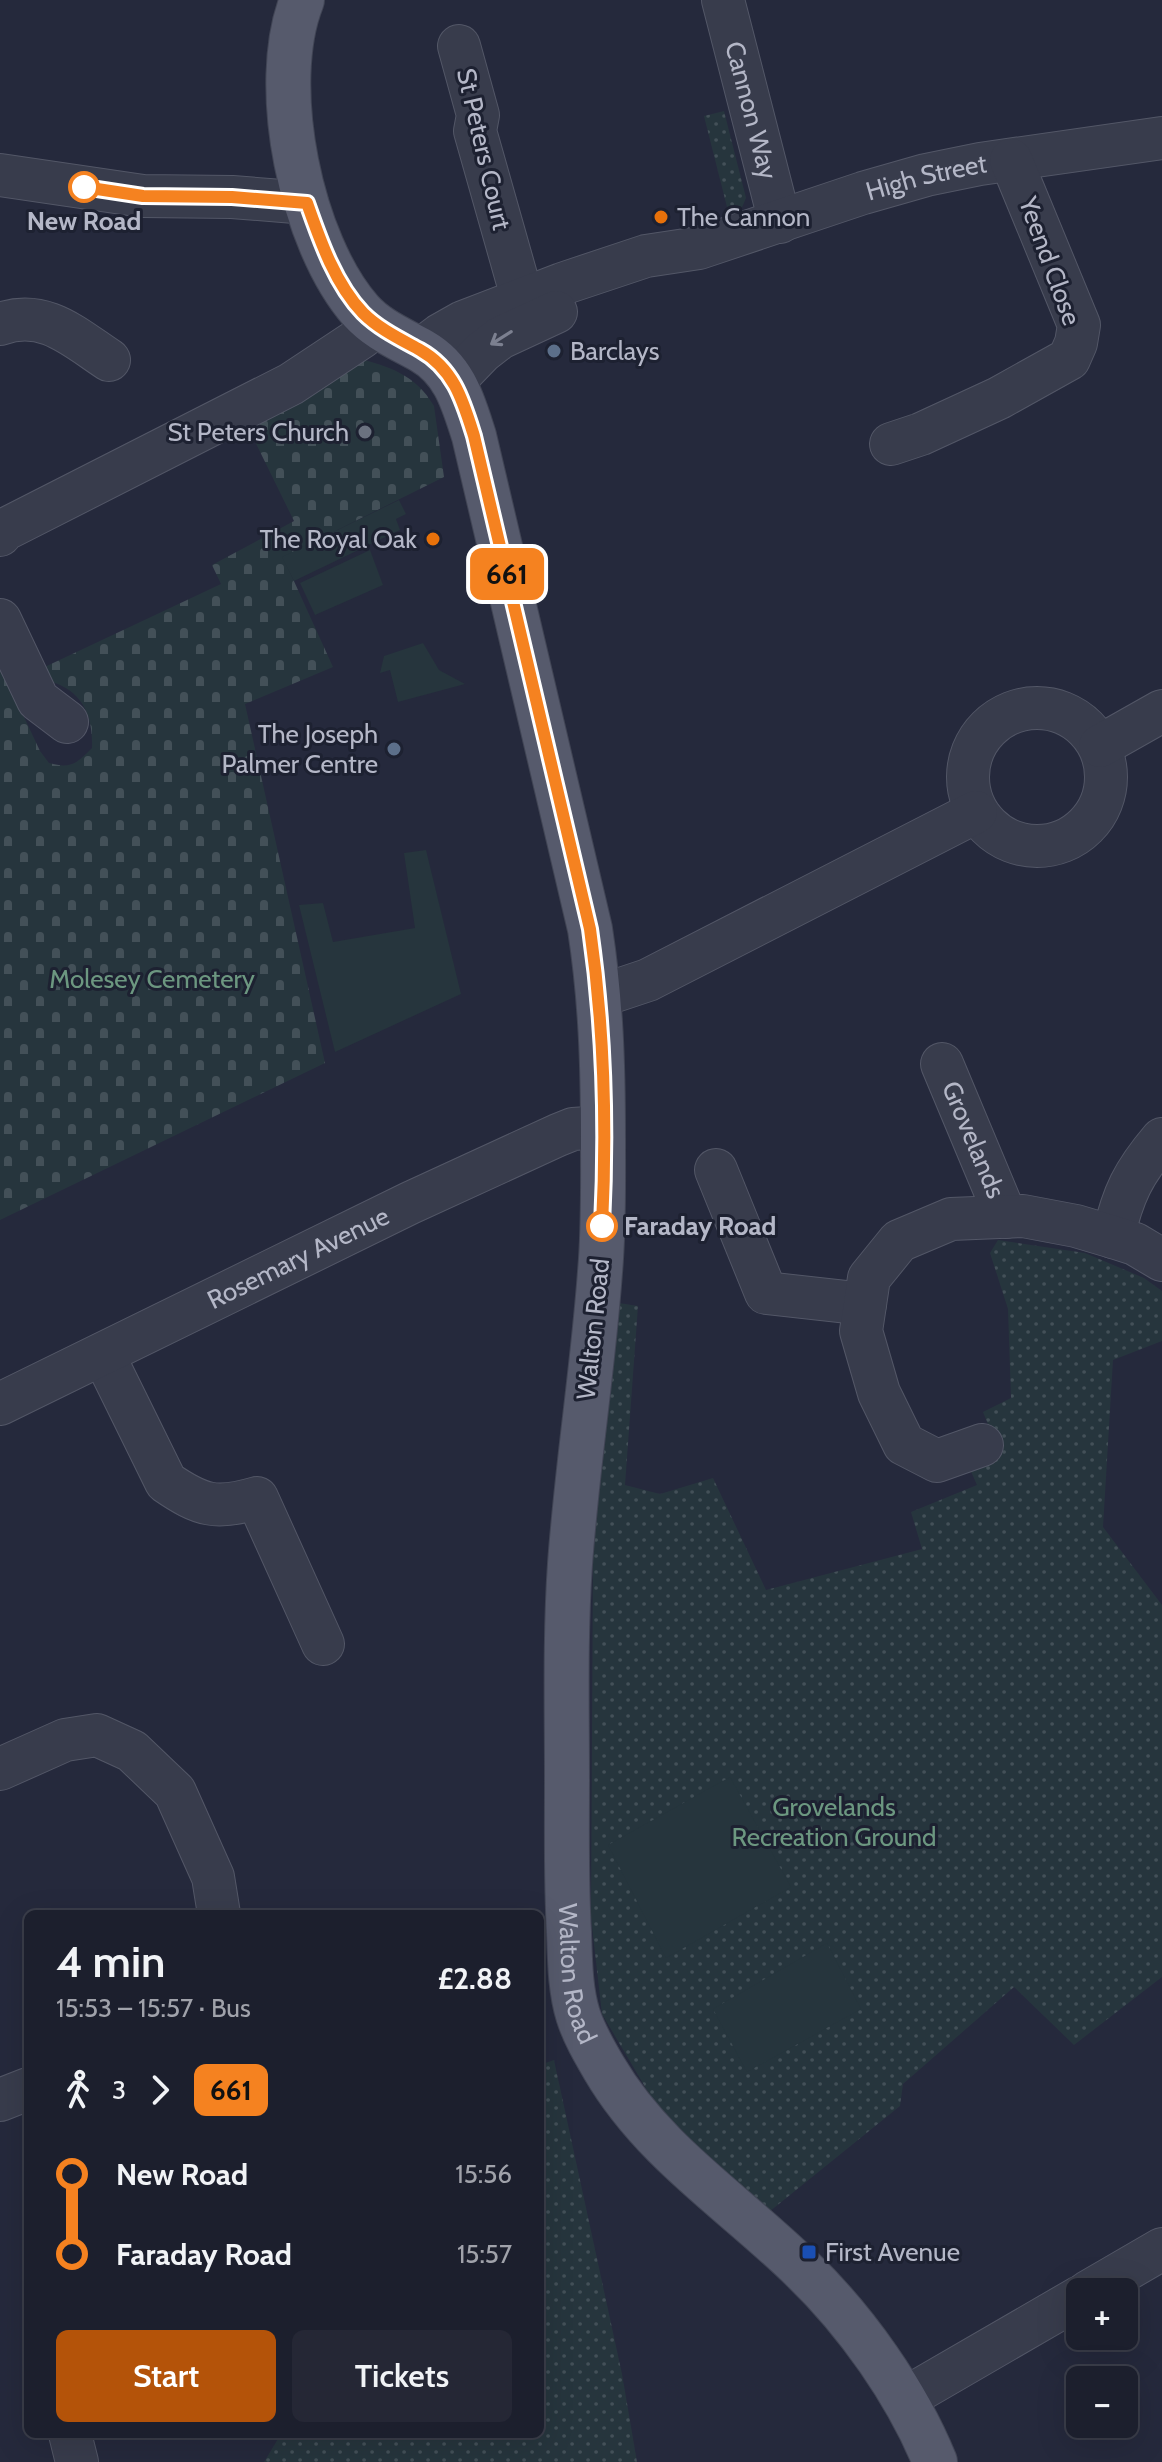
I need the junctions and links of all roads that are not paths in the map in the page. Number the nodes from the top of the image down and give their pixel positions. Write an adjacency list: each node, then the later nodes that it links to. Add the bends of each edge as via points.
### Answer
1 (302, 0): 7 (main road, Walton Road, via 288,78 290,127)
2 (723, 0): 8 (street, Cannon Way)
3 (459, 46): 10 (street, St Peters Court, via 478,115 475,131)
4 (1162, 138): 5 (street, High Street)
5 (1011, 160): 8 (street, High Street, via 926,175); 16 (street, Yeend Close, via 1079,325 1076,343 1069,359 999,398)
6 (0, 175): 7 (street, via 143,196 232,197)
7 (302, 186): 11 (main road, Walton Road, via 335,272)
8 (780, 222): 9 (street, High Street)
9 (699, 248): 10 (street, High Street, via 646,256); 15 (street, High Street, one-way to 15, via 652,274 510,333)
10 (522, 297): 13 (street, High Street, via 463,322)
11 (373, 322): 13 (main road, Walton Road); 17 (street, via 362,337 291,384)
12 (0, 324): 14 (street, via 70,314)
13 (420, 350): 15 (main road, Walton Road)
14 (109, 360)
15 (454, 381): 23 (main road, Walton Road, via 474,436 499,541 590,929)
16 (891, 444)
17 (0, 535)
18 (0, 620): 20 (street, via 38,700)
19 (1162, 711): 21 (street)
20 (67, 722)
21 (1100, 746): 22 (street, via 1105,793 1079,832 1035,847 1012,842); 22 (street, via 1085,726 1064,713 1040,707 1016,710 994,722 977,741 968,763 968,788)
22 (976, 812): 23 (street, via 648,980)
23 (600, 996): 25 (main road, Walton Road)
24 (942, 1064): 28 (street, Grovelands)
25 (603, 1127): 32 (street, Rosemary Avenue, via 573,1129 545,1141); 43 (main road, Walton Road, via 600,1272 567,1619 567,1899 576,2012 627,2104 684,2167 804,2271 874,2354)
26 (1162, 1139): 29 (street, via 1139,1166 1120,1205)
27 (716, 1170): 31 (street, via 766,1293)
28 (1006, 1217): 29 (street, Grovelands, via 1023,1216); 31 (street, Grovelands, via 951,1219 899,1241 869,1278)
29 (1113, 1237): 30 (street, Grovelands)
30 (1162, 1260)
31 (865, 1304): 34 (street, Grovelands, via 861,1331 879,1393 904,1444 937,1461)
32 (103, 1354): 33 (street, Rosemary Avenue); 35 (street, via 166,1482 204,1503 228,1506 257,1498)
33 (0, 1404)
34 (982, 1445)
35 (323, 1644)
36 (0, 1769): 37 (street, via 65,1740 97,1735 132,1751 175,1792 213,1877)
37 (218, 1910)
38 (24, 2091): 39 (street)
39 (0, 2100)
40 (1162, 2249): 41 (street)
41 (1112, 2278)
42 (1066, 2305): 43 (street)
43 (904, 2399): 46 (main road, Walton Road)
44 (71, 2438): 45 (street)
45 (77, 2462)
46 (935, 2462)

